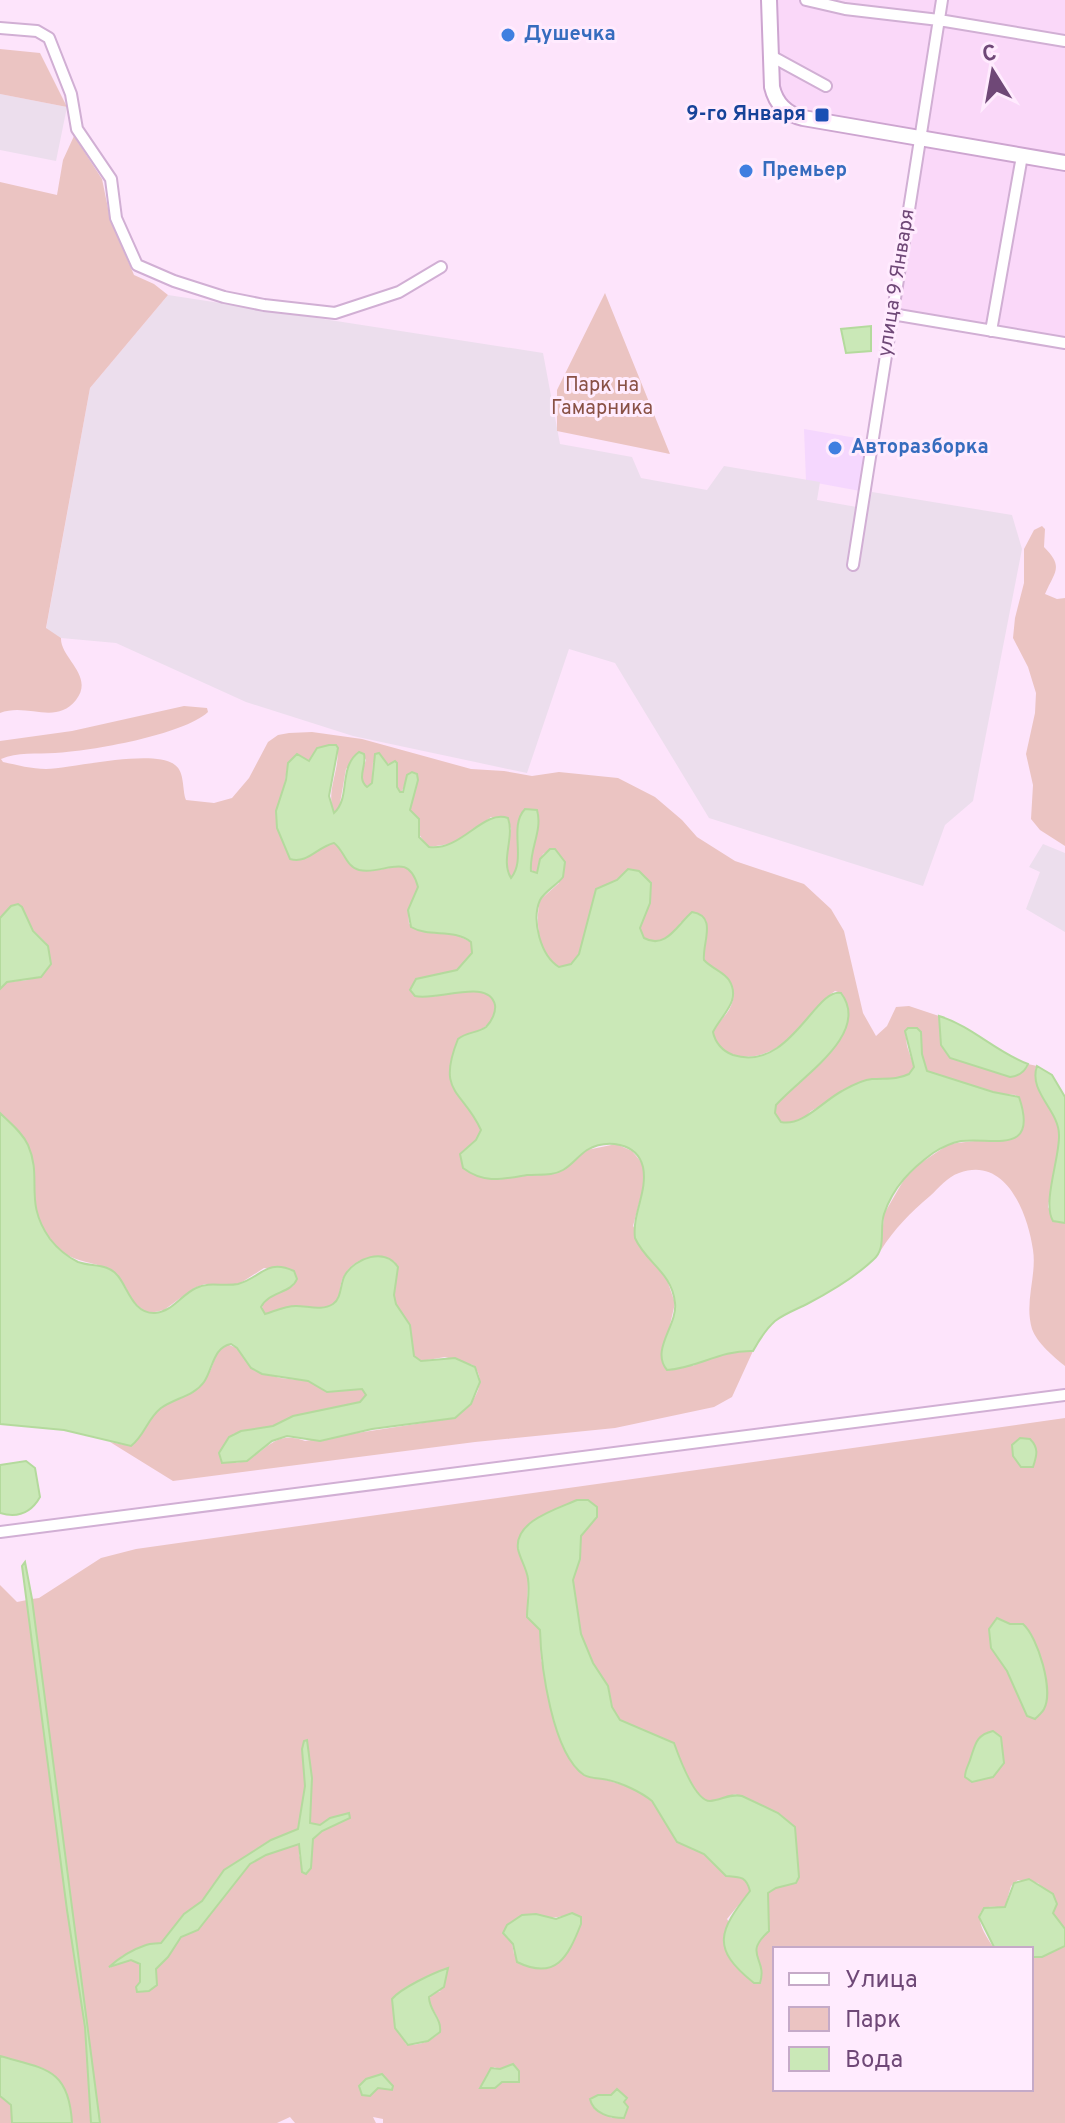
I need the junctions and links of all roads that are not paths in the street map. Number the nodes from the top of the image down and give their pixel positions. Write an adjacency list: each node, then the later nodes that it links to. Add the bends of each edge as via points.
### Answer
1 (769, 0): 7 (street)
2 (806, 0): 4 (street)
3 (942, 0): 4 (street, улица 9 Января)
4 (939, 20): 6 (street); 9 (street, улица 9 Января)
5 (0, 28): 12 (street, via 37,31 49,38 71,94 77,129 111,179 116,218 137,265 224,297 335,313 399,292)
6 (1065, 41)
7 (771, 56): 8 (street); 9 (street, via 775,97 787,112)
8 (826, 86)
9 (919, 138): 10 (street); 13 (street, улица 9 Января)
10 (1022, 156): 11 (street); 14 (street)
11 (1065, 163)
12 (441, 267)
13 (892, 314): 14 (street); 16 (street, улица 9 Января)
14 (991, 331): 15 (street)
15 (1065, 343)
16 (853, 565)
17 (1065, 1395): 18 (street)
18 (0, 1532)

